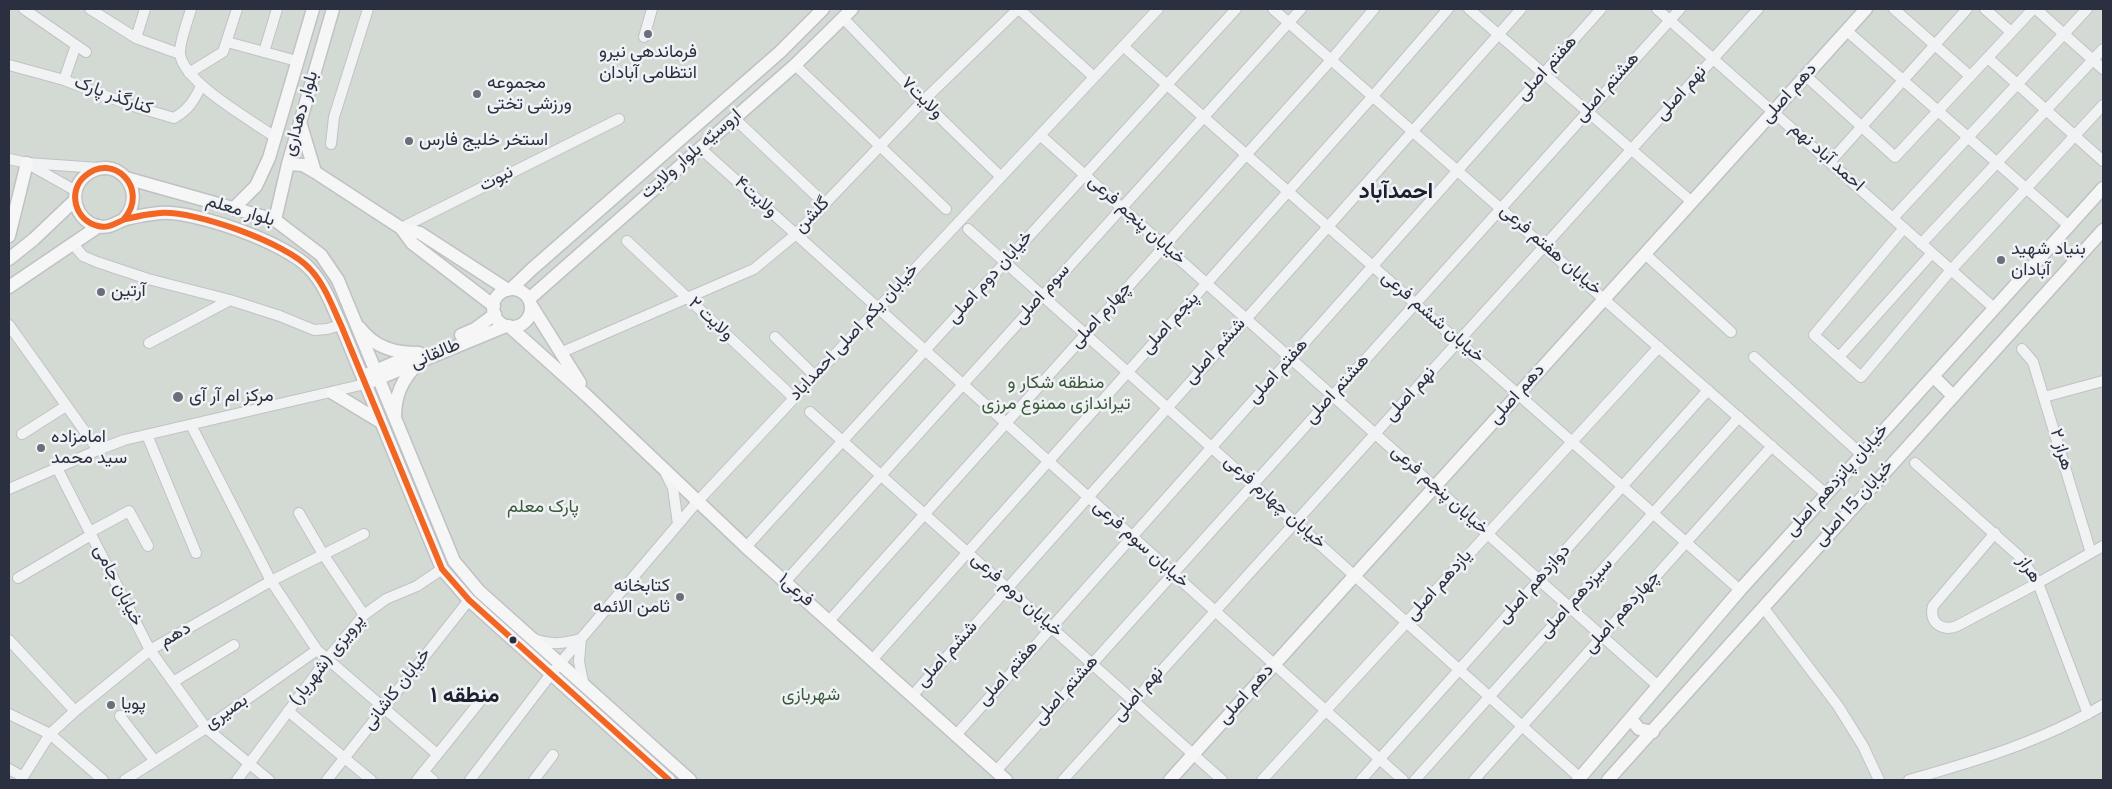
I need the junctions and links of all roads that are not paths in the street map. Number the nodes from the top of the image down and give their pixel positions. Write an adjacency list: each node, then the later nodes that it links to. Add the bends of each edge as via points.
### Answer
1 (24, 9): 43 (street)
2 (90, 9): 41 (street)
3 (145, 9): 41 (street)
4 (191, 9): 51 (street)
5 (237, 9): 42 (street)
6 (277, 9): 49 (street)
7 (368, 9): 87 (street, via 334,117)
8 (652, 9): 40 (street)
9 (823, 9): 39 (main road, اروسیّه بلوار ولایت)
10 (852, 9): 32 (main road, اروسیّه بلوار ولایت)
11 (1019, 9): 64 (street); 71 (street, گلشن)
12 (1158, 9): 45 (street, خیابان یکم اصلی احمداباد)
13 (1236, 9): 68 (street, خیابان دوم اصلی)
14 (1273, 9): 34 (street, خیابان هفتم فرعی)
15 (1300, 9): 34 (street, سوم اصلی)
16 (1374, 9): 54 (street, چهارم اصلی)
17 (1448, 9): 70 (street, پنجم اصلی)
18 (1469, 9): 37 (street)
19 (1521, 9): 37 (street, ششم اصلی)
20 (1601, 9): 61 (street, هفتم اصلی)
21 (1657, 9): 33 (street, احمد آباد نهم)
22 (1680, 9): 33 (street, هشتم اصلی)
23 (1758, 9): 53 (street, نهم اصلی)
24 (1894, 9): 44 (street)
25 (1967, 9): 44 (street)
26 (1985, 9): 36 (street)
27 (2035, 9): 36 (street); 38 (street)
28 (2087, 9): 38 (street)
29 (1863, 10): 35 (main road, دهم اصلی)
30 (312, 12): 31 (main road); 56 (main road, بلوار دهداری)
31 (332, 14): 80 (main road, بلوار دهداری)
32 (843, 18): 46 (main road, اروسیّه بلوار ولایت); 71 (street, ولایت۷)
33 (1670, 20): 53 (street, احمد آباد نهم); 75 (street, هشتم اصلی)
34 (1288, 22): 54 (street, خیابان هفتم فرعی); 77 (street, سوم اصلی)
35 (1847, 30): 62 (main road, دهم اصلی); 66 (street)
36 (2011, 32): 52 (street)
37 (1498, 34): 61 (street); 82 (street, ششم اصلی)
38 (2064, 34): 55 (street); 67 (street)
39 (797, 35): 46 (main road, via 801,44); 50 (main road, اروسیّه بلوار ولایت)
40 (644, 37)
41 (136, 38): 51 (street)
42 (227, 42): 49 (street); 60 (street, via 223,52)
43 (76, 44): 48 (street); 65 (street)
44 (1935, 45): 63 (street); 66 (street)
45 (1123, 46): 64 (street, خیابان یکم اصلی احمداباد); 68 (street, خیابان ششم فرعی)
46 (811, 48): 58 (main road, اروسیّه بلوار ولایت)
47 (2103, 49): 55 (street)
48 (86, 52)
49 (264, 52): 56 (street)
50 (780, 52): 58 (main road, via 790,56); 140 (main road, اروسیّه بلوار ولایت)
51 (180, 54): 60 (street)
52 (1988, 58): 63 (street); 67 (street)
53 (1713, 59): 76 (street, احمد آباد نهم); 90 (street, نهم اصلی)
54 (1331, 60): 70 (street, خیابان هفتم فرعی); 91 (street, چهارم اصلی)
55 (2093, 60): 59 (street); 73 (street)
56 (297, 61): 84 (main road, بلوار دهداری)
57 (9, 65): 65 (street, کنارگذر پارک)
58 (795, 65): 78 (main road, اروسیّه بلوار ولایت); 88 (street)
59 (2103, 69)
60 (189, 73): 69 (street)
61 (1544, 74): 75 (street); 99 (street, هفتم اصلی)
62 (1806, 76): 76 (main road, دهم اصلی); 81 (street)
63 (1970, 76): 74 (street)
64 (1094, 78): 83 (street, خیابان یکم اصلی احمداباد)
65 (64, 80): 69 (street, کنارگذر پارک, via 174,118 186,111)
66 (1903, 80): 74 (street); 81 (street)
67 (2017, 84): 73 (street); 86 (street)
68 (1167, 85): 77 (street, خیابان ششم فرعی); 101 (street, خیابان دوم اصلی)
69 (201, 86): 84 (street)
70 (1373, 96): 82 (street, خیابان هفتم فرعی); 106 (street, پنجم اصلی)
71 (923, 101): 88 (street, گلشن); 102 (street, ولایت۷)
72 (2103, 105): 85 (street)
73 (2046, 110): 85 (street); 95 (street)
74 (1938, 111): 81 (street, via 1895,157); 86 (street)
75 (1588, 112): 90 (street); 111 (street, هشتم اصلی)
76 (1773, 112): 94 (street, احمد آباد نهم); 108 (main road, دهم اصلی)
77 (1203, 117): 91 (street, خیابان ششم فرعی); 110 (street, سوم اصلی)
78 (734, 118): 89 (main road, اروسیّه بلوار ولایت); 109 (street)
79 (619, 119): 120 (street, نبوت)
80 (300, 122): 97 (main road, بلوار دهداری); 100 (main road)
81 (1861, 127): 94 (street)
82 (1413, 131): 99 (street, خیابان هفتم فرعی); 119 (street, ششم اصلی)
83 (1040, 135): 101 (street, خیابان پنجم فرعی); 102 (street, خیابان یکم اصلی احمداباد)
84 (275, 136): 112 (main road, بلوار دهداری, via 256,186)
85 (2075, 136): 93 (street); 105 (street)
86 (1968, 137): 95 (street); 114 (street)
87 (331, 144)
88 (880, 146): 109 (street, گلشن); 113 (street)
89 (700, 148): 125 (street, ولایت۴); 145 (main road, اروسیّه بلوار ولایت)
90 (1631, 150): 108 (street); 131 (street, نهم اصلی)
91 (1246, 155): 106 (street, خیابان ششم فرعی); 130 (street, چهارم اصلی)
92 (9, 159): 96 (street)
93 (2103, 161)
94 (1830, 162): 114 (street, احمد آباد نهم)
95 (1997, 163): 105 (street); 129 (street)
96 (27, 164): 98 (street); 107 (street); 126 (main road)
97 (288, 164): 100 (main road, via 303,165); 116 (main road, بلوار دهداری)
98 (101, 168): 103 (main road); 107 (main road, via 85,176)
99 (1458, 171): 111 (street, خیابان هفتم فرعی); 136 (street, هفتم اصلی)
100 (315, 172): 120 (main road)
101 (1085, 175): 110 (street, خیابان پنجم فرعی); 135 (street, خیابان دوم اصلی)
102 (1001, 177): 148 (street, خیابان یکم اصلی احمداباد)
103 (126, 178): 112 (main road, بلوار معلم); 115 (main road, via 134,199)
104 (2103, 188): 118 (main road, خیابان پانزدهم اصلی)
105 (2026, 189): 118 (street); 137 (street)
106 (1288, 191): 119 (street, خیابان ششم فرعی); 138 (street, پنجم اصلی)
107 (75, 195): 117 (main road, via 79,213); 134 (main road, via 34,239)
108 (1692, 202): 133 (main road, دهم اصلی)
109 (825, 204): 125 (street, گلشن)
110 (1121, 208): 130 (street, خیابان پنجم فرعی); 141 (street, سوم اصلی)
111 (1501, 208): 131 (street, خیابان هفتم فرعی); 146 (street, هشتم اصلی)
112 (233, 209): 116 (main road, بلوار معلم)
113 (946, 209)
114 (1893, 218): 121 (street, احمد آباد نهم)
115 (124, 219): 117 (main road, via 108,227); 124 (main road, بلوار معلم, via 160,213 182,214)
116 (275, 220): 124 (main road); 151 (main road, بلوار معلم, via 321,255 338,280)
117 (99, 226): 128 (main road)
118 (2068, 226): 147 (main road, خیابان پانزدهم اصلی)
119 (1328, 227): 136 (street, خیابان ششم فرعی); 150 (street, ششم اصلی)
120 (401, 228): 140 (main road, via 420,234); 149 (main road, via 412,243)
121 (1904, 228): 129 (street, احمد آباد نهم); 166 (street, via 1814,335)
122 (968, 229): 135 (street, خیابان چهارم فرعی)
123 (2103, 230): 180 (main road, خیابان 15 اصلی)
124 (254, 235): 153 (main road, بلوار معلم, via 291,252 310,268 324,288)
125 (796, 235): 142 (street, گلشن, via 754,269); 148 (street, ولایت۴)
126 (9, 236)
127 (627, 241): 142 (street, ولایت ۲)
128 (73, 244): 139 (main road); 144 (street, via 83,256 97,262)
129 (1921, 244): 132 (street, احمد آباد نهم)
130 (1164, 246): 138 (street, خیابان پنجم فرعی); 156 (street, چهارم اصلی)
131 (1544, 246): 143 (street, خیابان هفتم فرعی); 158 (street, نهم اصلی)
132 (1932, 253): 137 (street, احمد آباد نهم); 166 (street)
133 (1645, 254): 143 (main road, دهم اصلی); 155 (street)
134 (9, 258)
135 (1005, 262): 141 (street, خیابان چهارم فرعی); 162 (street, خیابان دوم اصلی)
136 (1373, 266): 146 (street, خیابان ششم فرعی); 167 (street, هفتم اصلی)
137 (1951, 270): 147 (street, احمد آباد نهم); 166 (street, via 1862,377)
138 (1206, 284): 150 (street, خیابان پنجم فرعی); 168 (street, پنجم اصلی)
139 (9, 287)
140 (510, 290): 145 (main road, via 521,292); 149 (main road, via 497,297)
141 (1042, 296): 156 (street, خیابان چهارم فرعی); 174 (street, سوم اصلی)
142 (686, 297): 163 (street, گلشن); 182 (street, ولایت ۲)
143 (1604, 299): 160 (street, خیابان هفتم فرعی); 177 (main road, دهم اصلی)
144 (230, 300): 153 (street, via 314,330); 159 (street)
145 (530, 302): 154 (main road, via 529,317 525,322); 163 (main road)
146 (1415, 304): 158 (street, خیابان ششم فرعی); 179 (street, هشتم اصلی)
147 (1994, 308): 171 (main road, خیابان پانزدهم اصلی)
148 (877, 309): 162 (street, خیابان سوم فرعی); 170 (street, خیابان یکم اصلی احمداباد)
149 (494, 310): 154 (main road, via 500,322); 164 (main road, طالقانی, via 475,328)
150 (1246, 319): 167 (street, خیابان پنجم فرعی); 184 (street, ششم اصلی)
151 (354, 320): 164 (main road, via 365,335 381,347); 169 (main road, بلوار معلم)
152 (9, 325): 183 (street)
153 (341, 325): 172 (main road, بلوار معلم)
154 (508, 326): 164 (main road, طالقانی); 178 (main road)
155 (1731, 332)
156 (1086, 334): 168 (street, خیابان چهارم فرعی); 189 (street, چهارم اصلی)
157 (775, 337): 170 (street)
158 (1458, 342): 177 (street, خیابان ششم فرعی); 192 (street, نهم اصلی)
159 (149, 343)
160 (1659, 347): 175 (street, خیابان هفتم فرعی); 195 (street, یازدهم اصلی)
161 (2022, 349): 181 (street, هراز ۲, via 2033,362)
162 (924, 351): 174 (street, خیابان سوم فرعی); 194 (street, خیابان دوم اصلی)
163 (560, 353): 178 (main road)
164 (421, 357): 169 (main road, طالقانی); 187 (main road, via 400,387)
165 (1754, 357): 199 (street)
166 (1839, 357)
167 (1290, 358): 179 (street, خیابان پنجم فرعی); 197 (street, هفتم اصلی)
168 (1128, 372): 184 (street, خیابان چهارم فرعی); 200 (street, پنجم اصلی)
169 (377, 375): 172 (main road, طالقانی); 187 (main road, بلوار معلم)
170 (815, 376): 182 (street, خیابان یکم اصلی احمداباد)
171 (1933, 376): 180 (main road); 199 (main road, خیابان پانزدهم اصلی)
172 (364, 380): 176 (street); 188 (main road, بلوار معلم)
173 (2103, 381): 181 (street)
174 (962, 385): 189 (street, خیابان سوم فرعی); 204 (street, سوم اصلی)
175 (1708, 390): 186 (street, خیابان هفتم فرعی); 206 (street, دوازدهم اصلی)
176 (333, 392): 188 (main road); 190 (street)
177 (1518, 394): 195 (street, خیابان ششم فرعی); 207 (main road, دهم اصلی)
178 (588, 396): 203 (main road, فرعی۱)
179 (1332, 396): 192 (street, خیابان پنجم فرعی); 205 (street, هشتم اصلی)
180 (1953, 396): 241 (main road, خیابان 15 اصلی)
181 (2044, 397): 227 (street, هراز ۲)
182 (794, 398): 211 (street, خیابان یکم اصلی احمداباد)
183 (66, 406): 191 (street); 198 (street)
184 (1167, 408): 197 (street, خیابان چهارم فرعی); 210 (street, ششم اصلی)
185 (810, 412): 194 (street, خیابان دوم فرعی)
186 (1739, 417): 196 (street, خیابان هفتم فرعی); 213 (street, سیزدهم اصلی)
187 (395, 421): 250 (main road, بلوار معلم, via 454,561 479,591)
188 (381, 422): 230 (main road, بلوار معلم)
189 (1006, 424): 200 (street, خیابان سوم فرعی); 214 (street, چهارم اصلی)
190 (191, 425): 193 (street); 235 (street)
191 (22, 434)
192 (1375, 434): 207 (street, خیابان پنجم فرعی); 215 (street, نهم اصلی)
193 (147, 435): 198 (street); 228 (street)
194 (842, 441): 204 (street, خیابان دوم فرعی); 225 (street, خیابان دوم اصلی)
195 (1572, 442): 206 (street, خیابان ششم فرعی); 220 (street, یازدهم اصلی)
196 (1772, 446): 209 (street, خیابان هفتم فرعی); 222 (street, چهاردهم اصلی)
197 (1211, 448): 205 (street, خیابان چهارم فرعی); 221 (street, هفتم اصلی)
198 (98, 450): 202 (street)
199 (1862, 454): 209 (main road, خیابان پانزدهم اصلی)
200 (1048, 462): 210 (street, خیابان سوم فرعی); 226 (street, پنجم اصلی)
201 (1915, 463): 218 (street, هراز)
202 (57, 468): 208 (street); 217 (street, خیابان جامی)
203 (664, 470): 211 (main road, فرعی۱); 216 (street, via 673,488)
204 (881, 475): 214 (street, خیابان دوم فرعی); 236 (street, سوم اصلی)
205 (1253, 485): 215 (street, خیابان چهارم فرعی); 231 (street, هشتم اصلی)
206 (1623, 486): 213 (street, خیابان ششم فرعی); 234 (street, دوازدهم اصلی)
207 (1435, 487): 220 (street, خیابان پنجم فرعی); 232 (main road, دهم اصلی)
208 (9, 489)
209 (1826, 494): 239 (main road, خیابان پانزدهم اصلی)
210 (1088, 497): 221 (street, خیابان سوم فرعی); 238 (street, ششم اصلی)
211 (696, 502): 216 (street, خیابان یکم اصلی احمداباد); 225 (main road, فرعی۱)
212 (300, 513): 229 (street)
213 (1653, 513): 222 (street, خیابان ششم فرعی); 242 (street, سیزدهم اصلی)
214 (924, 514): 226 (street, خیابان دوم فرعی); 245 (street, چهارم اصلی)
215 (1295, 523): 232 (street, خیابان چهارم فرعی); 243 (street, نهم اصلی)
216 (678, 524): 249 (street, خیابان یکم اصلی احمداباد)
217 (90, 533): 223 (street, via 129,511); 233 (street); 253 (street, خیابان جامی)
218 (1995, 533): 237 (street, هراز, via 2019,556); 237 (street, via 1933,606 1932,616 1937,625 1946,629 1957,626)
219 (364, 534): 229 (street, دهم)
220 (1487, 534): 234 (street, خیابان پنجم فرعی); 246 (street, یازدهم اصلی)
221 (1132, 537): 231 (street, خیابان سوم فرعی); 247 (street, هفتم اصلی)
222 (1686, 543): 239 (street, خیابان ششم فرعی); 248 (street, چهاردهم اصلی)
223 (148, 546)
224 (2103, 546): 227 (street)
225 (746, 547): 236 (main road, فرعی۱)
226 (967, 552): 238 (street, خیابان دوم فرعی); 256 (street, پنجم اصلی)
227 (2091, 553): 237 (street)
228 (196, 554)
229 (323, 554): 235 (street, دهم); 244 (street)
230 (442, 568): 240 (main road, بلوار معلم); 244 (street, پرویزی (شهریار), via 418,586 386,599)
231 (1173, 574): 243 (street, خیابان سوم فرعی); 258 (street, هشتم اصلی)
232 (1354, 576): 246 (street, خیابان چهارم فرعی); 259 (main road, دهم اصلی)
233 (18, 578)
234 (1539, 580): 242 (street, خیابان پنجم فرعی); 260 (street, دوازدهم اصلی)
235 (271, 581): 253 (street, دهم); 254 (street)
236 (785, 582): 245 (main road, فرعی۱)
237 (2038, 583): 275 (street, هراز)
238 (1007, 588): 247 (street, خیابان دوم فرعی); 266 (street, ششم اصلی)
239 (1740, 590): 264 (main road, خیابان پانزدهم اصلی)
240 (469, 600): 261 (main road, بلوار معلم); 270 (street, خیابان کاشانی)
241 (1763, 606): 280 (main road, خیابان 15 اصلی); 316 (street, via 1838,706)
242 (1570, 607): 248 (street, خیابان پنجم فرعی); 267 (street, سیزدهم اصلی)
243 (1215, 611): 259 (street, خیابان سوم فرعی); 268 (street, نهم اصلی)
244 (364, 615): 255 (street, پرویزی (شهریار))
245 (829, 621): 256 (main road, فرعی۱)
246 (1406, 622): 260 (street, خیابان چهارم فرعی); 271 (street, یازدهم اصلی)
247 (1051, 627): 258 (street, خیابان دوم فرعی); 282 (street, هفتم اصلی)
248 (1603, 636): 264 (street, خیابان پنجم فرعی); 278 (street, چهاردهم اصلی)
249 (581, 638): 250 (street, via 565,644 548,644); 257 (street, خیابان یکم اصلی احمداباد); 263 (street, via 579,662)
250 (532, 639): 257 (main road, بلوار معلم)
251 (9, 641): 272 (street)
252 (234, 646): 262 (street)
253 (150, 650): 262 (street, خیابان جامی); 272 (street, دهم)
254 (317, 650): 255 (street); 279 (street, بصیری)
255 (328, 658): 270 (street); 273 (street, پرویزی (شهریار))
256 (872, 660): 266 (main road, فرعی۱)
257 (560, 664): 261 (street, خیابان یکم اصلی احمداباد); 263 (main road, بلوار معلم)
258 (1092, 664): 268 (street, خیابان دوم فرعی); 291 (street, هشتم اصلی)
259 (1274, 665): 271 (street, خیابان سوم فرعی); 285 (main road, دهم اصلی)
260 (1459, 670): 267 (street, خیابان چهارم فرعی); 287 (street, دوازدهم اصلی)
261 (551, 674): 302 (street, خیابان یکم اصلی احمداباد); 304 (main road, بلوار معلم)
262 (173, 682): 279 (street, خیابان جامی)
263 (584, 686): 305 (main road, بلوار معلم)
264 (1658, 686): 277 (main road, خیابان پانزدهم اصلی)
265 (485, 694): 283 (street)
266 (912, 696): 282 (main road, فرعی۱)
267 (1489, 697): 278 (street, خیابان چهارم فرعی); 313 (street, سیزدهم اصلی)
268 (1134, 702): 285 (street, خیابان دوم فرعی); 307 (street, نهم اصلی)
269 (2103, 705): 275 (street)
270 (384, 709): 283 (street); 286 (street, خیابان کاشانی)
271 (1326, 710): 287 (street, خیابان سوم فرعی); 310 (street, یازدهم اصلی)
272 (75, 711): 281 (street, دهم)
273 (288, 711): 286 (street); 289 (street, پرویزی (شهریار))
274 (9, 714): 281 (street)
275 (2088, 714): 317 (street, via 2034,740)
276 (120, 716): 288 (street)
277 (1631, 719): 280 (main road, via 1639,728); 294 (main road, خیابان پانزدهم اصلی)
278 (1522, 727): 294 (street, خیابان چهارم فرعی); 314 (street, چهاردهم اصلی)
279 (206, 728): 288 (street, بصیری); 289 (street, خیابان جامی)
280 (1652, 732): 315 (main road, خیابان 15 اصلی)
281 (50, 734): 293 (street, دهم); 295 (street)
282 (956, 735): 291 (main road, فرعی۱)
283 (438, 754): 292 (street)
284 (553, 755): 303 (street)
285 (1193, 755): 308 (main road, دهم اصلی); 309 (street, خیابان دوم فرعی)
286 (344, 758): 299 (street, خیابان کاشانی); 300 (street)
287 (1380, 759): 311 (street, دوازدهم اصلی); 312 (street, خیابان سوم فرعی)
288 (154, 760): 296 (street, بصیری)
289 (248, 764): 297 (street, پرویزی (شهریار)); 298 (street, خیابان جامی)
290 (9, 769): 293 (street)
291 (996, 771): 306 (main road, فرعی۱)
292 (420, 776): 301 (street)
293 (22, 778)
294 (1579, 779)
295 (102, 780)
296 (125, 780)
297 (237, 780)
298 (269, 780)
299 (327, 780)
300 (371, 780)
301 (433, 780)
302 (470, 780)
303 (534, 780)
304 (669, 780)
305 (690, 780)
306 (1006, 780)
307 (1063, 780)
308 (1170, 780)
309 (1222, 780)
310 (1262, 780)
311 (1361, 780)
312 (1404, 780)
313 (1415, 780)
314 (1474, 780)
315 (1608, 780)
316 (1879, 780)
317 (1909, 780)

